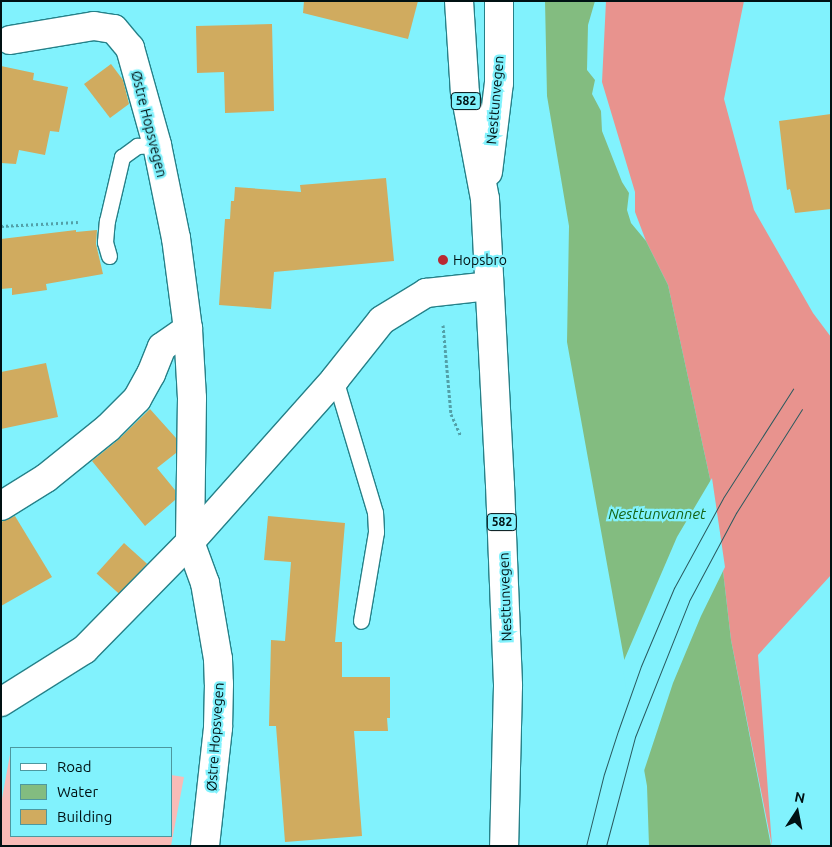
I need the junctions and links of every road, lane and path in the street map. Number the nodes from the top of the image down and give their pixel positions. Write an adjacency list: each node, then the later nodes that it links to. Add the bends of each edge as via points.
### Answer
1 (459, 1): 5 (street, Nesttunvegen / 582, via 465,93)
2 (500, 1): 5 (street, Nesttunvegen / 582, via 499,83)
3 (10, 40): 4 (street, Østre Hopsvegen, via 94,26 114,29 130,48)
4 (157, 146): 6 (lane, via 137,146 122,157); 10 (street, Østre Hopsvegen, via 176,238)
5 (485, 199): 9 (street, Nesttunvegen / 582)
6 (107, 221): 7 (path); 8 (lane)
7 (1, 226)
8 (109, 256)
9 (489, 286): 11 (street, via 426,293 382,320); 17 (street, Nesttunvegen / 582, via 508,686)
10 (188, 330): 12 (street, via 162,347 136,399 108,428 46,478); 13 (street, Østre Hopsvegen, via 192,398)
11 (335, 379): 13 (street); 14 (lane, via 375,512 376,532)
12 (1, 506)
13 (190, 542): 15 (street, via 84,650); 16 (street, Østre Hopsvegen, via 205,583 219,675 218,728)
14 (361, 621)
15 (1, 702)
16 (205, 846)
17 (504, 846)

